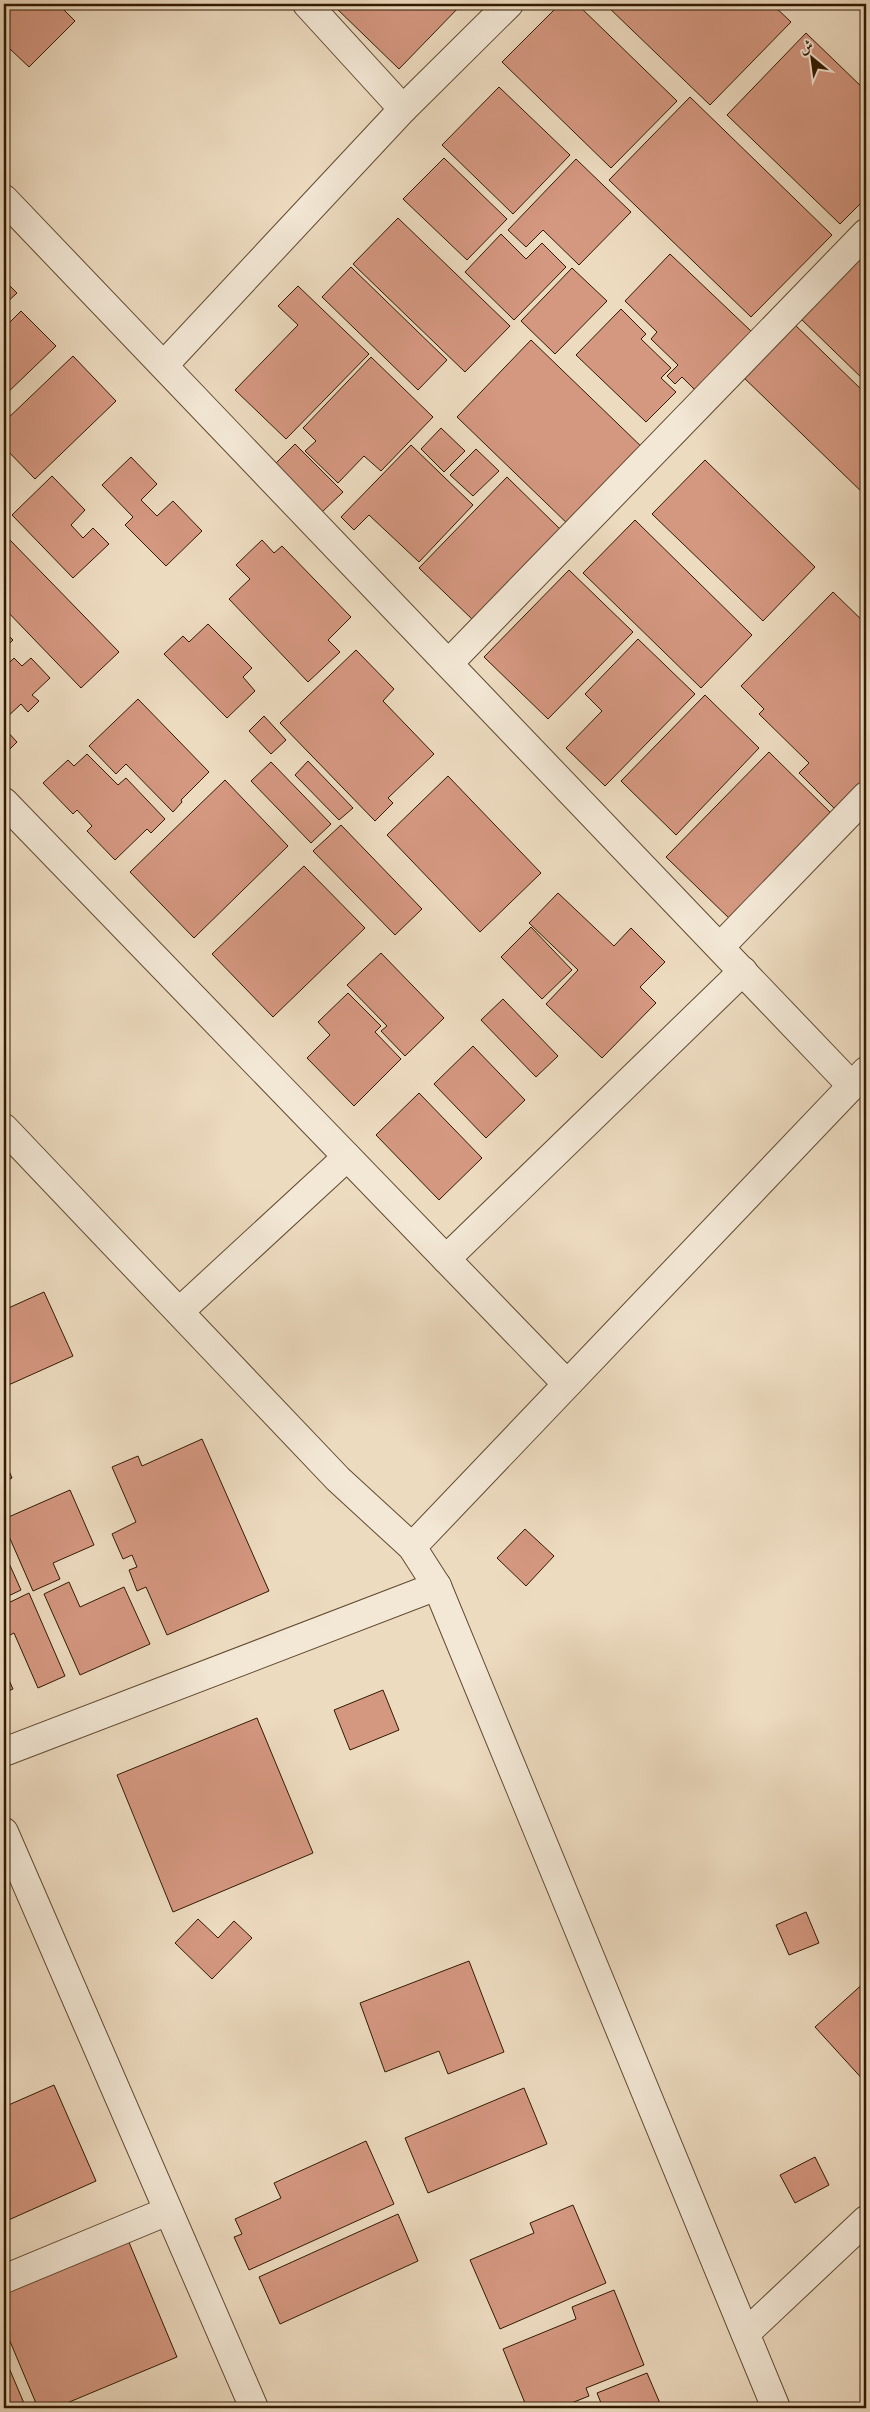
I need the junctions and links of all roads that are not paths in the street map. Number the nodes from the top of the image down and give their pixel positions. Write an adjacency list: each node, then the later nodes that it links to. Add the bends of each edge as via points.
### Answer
1 (306, 4): 3 (street)
2 (509, 4): 3 (street)
3 (404, 109): 6 (street)
4 (4, 199): 6 (street)
5 (866, 233): 7 (street)
6 (164, 364): 7 (street)
7 (449, 663): 10 (street)
8 (866, 796): 10 (street)
9 (4, 802): 14 (street)
10 (720, 947): 11 (street)
11 (743, 971): 12 (street); 15 (street)
12 (859, 1078): 17 (street)
13 (4, 1128): 16 (street)
14 (347, 1157): 15 (street); 16 (street)
15 (446, 1259): 17 (street)
16 (180, 1311): 18 (street, via 338,1479)
17 (566, 1383): 18 (street)
18 (412, 1547): 19 (street)
19 (437, 1586): 20 (street); 25 (street)
20 (4, 1752)
21 (4, 1832): 22 (street)
22 (168, 2211): 24 (street); 26 (street)
23 (866, 2220): 25 (street)
24 (4, 2279)
25 (746, 2333): 27 (street)
26 (254, 2408)
27 (776, 2408)

